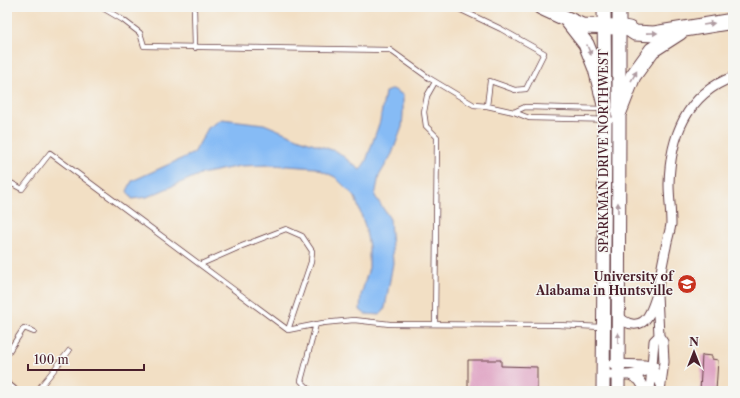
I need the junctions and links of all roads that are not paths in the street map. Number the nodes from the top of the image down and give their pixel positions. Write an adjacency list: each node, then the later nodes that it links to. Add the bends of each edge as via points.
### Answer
1 (101, 7): 11 (lane, via 140,34 144,46)
2 (194, 7): 11 (lane)
3 (455, 7): 14 (lane, via 544,53 526,89 515,90 490,81)
4 (541, 7): 7 (highway)
5 (604, 7): 9 (main road, SPARKMAN DRIVE NORTHWEST)
6 (619, 7): 9 (main road, SPARKMAN DRIVE NORTHWEST)
7 (566, 18): 9 (highway, via 582,26); 16 (highway, one-way to 16, via 586,44)
8 (733, 20): 10 (highway, one-way to 8)
9 (611, 27): 10 (highway, one-way to 10, via 628,29 635,33 654,34); 16 (main road, SPARKMAN DRIVE NORTHWEST)
10 (686, 28): 16 (highway, one-way to 10, via 652,50)
11 (195, 48): 13 (lane, via 390,50)
12 (733, 77): 19 (street, via 704,94 689,110 679,127 672,150 669,185 671,224)
13 (435, 82): 14 (lane, via 474,105); 21 (lane, via 427,96 424,112 426,126 437,137)
14 (487, 106): 15 (lane)
15 (514, 112): 16 (lane, via 525,107); 16 (lane, via 529,118)
16 (612, 112): 20 (main road, SPARKMAN DRIVE NORTHWEST, one-way to 16); 23 (main road, SPARKMAN DRIVE NORTHWEST)
17 (7, 181): 18 (lane, via 22,189 50,153)
18 (201, 264): 24 (lane); 24 (lane, via 286,229 302,236 312,251 311,262)
19 (657, 294): 20 (street, via 649,314 641,323 631,324); 26 (street)
20 (618, 315): 32 (main road, SPARKMAN DRIVE NORTHWEST, one-way to 20)
21 (435, 323): 22 (lane, via 390,324 354,320); 23 (lane)
22 (316, 324): 24 (lane); 37 (lane, via 301,381)
23 (604, 327): 31 (main road, SPARKMAN DRIVE NORTHWEST)
24 (288, 330)
25 (34, 332): 28 (lane, via 24,328)
26 (659, 336): 29 (street, via 663,342); 30 (street, via 654,341)
27 (69, 351): 36 (lane)
28 (7, 354)
29 (664, 357): 30 (street); 34 (street)
30 (652, 368): 32 (street, via 645,371); 32 (street, via 645,365); 34 (street); 41 (street)
31 (604, 370): 32 (street); 38 (main road, SPARKMAN DRIVE NORTHWEST)
32 (622, 371): 39 (main road, SPARKMAN DRIVE NORTHWEST); 40 (street, via 639,380)
33 (7, 387): 35 (street)
34 (661, 387)
35 (12, 391)
36 (37, 391)
37 (311, 391)
38 (603, 391)
39 (618, 391)
40 (646, 391)
41 (650, 391)

